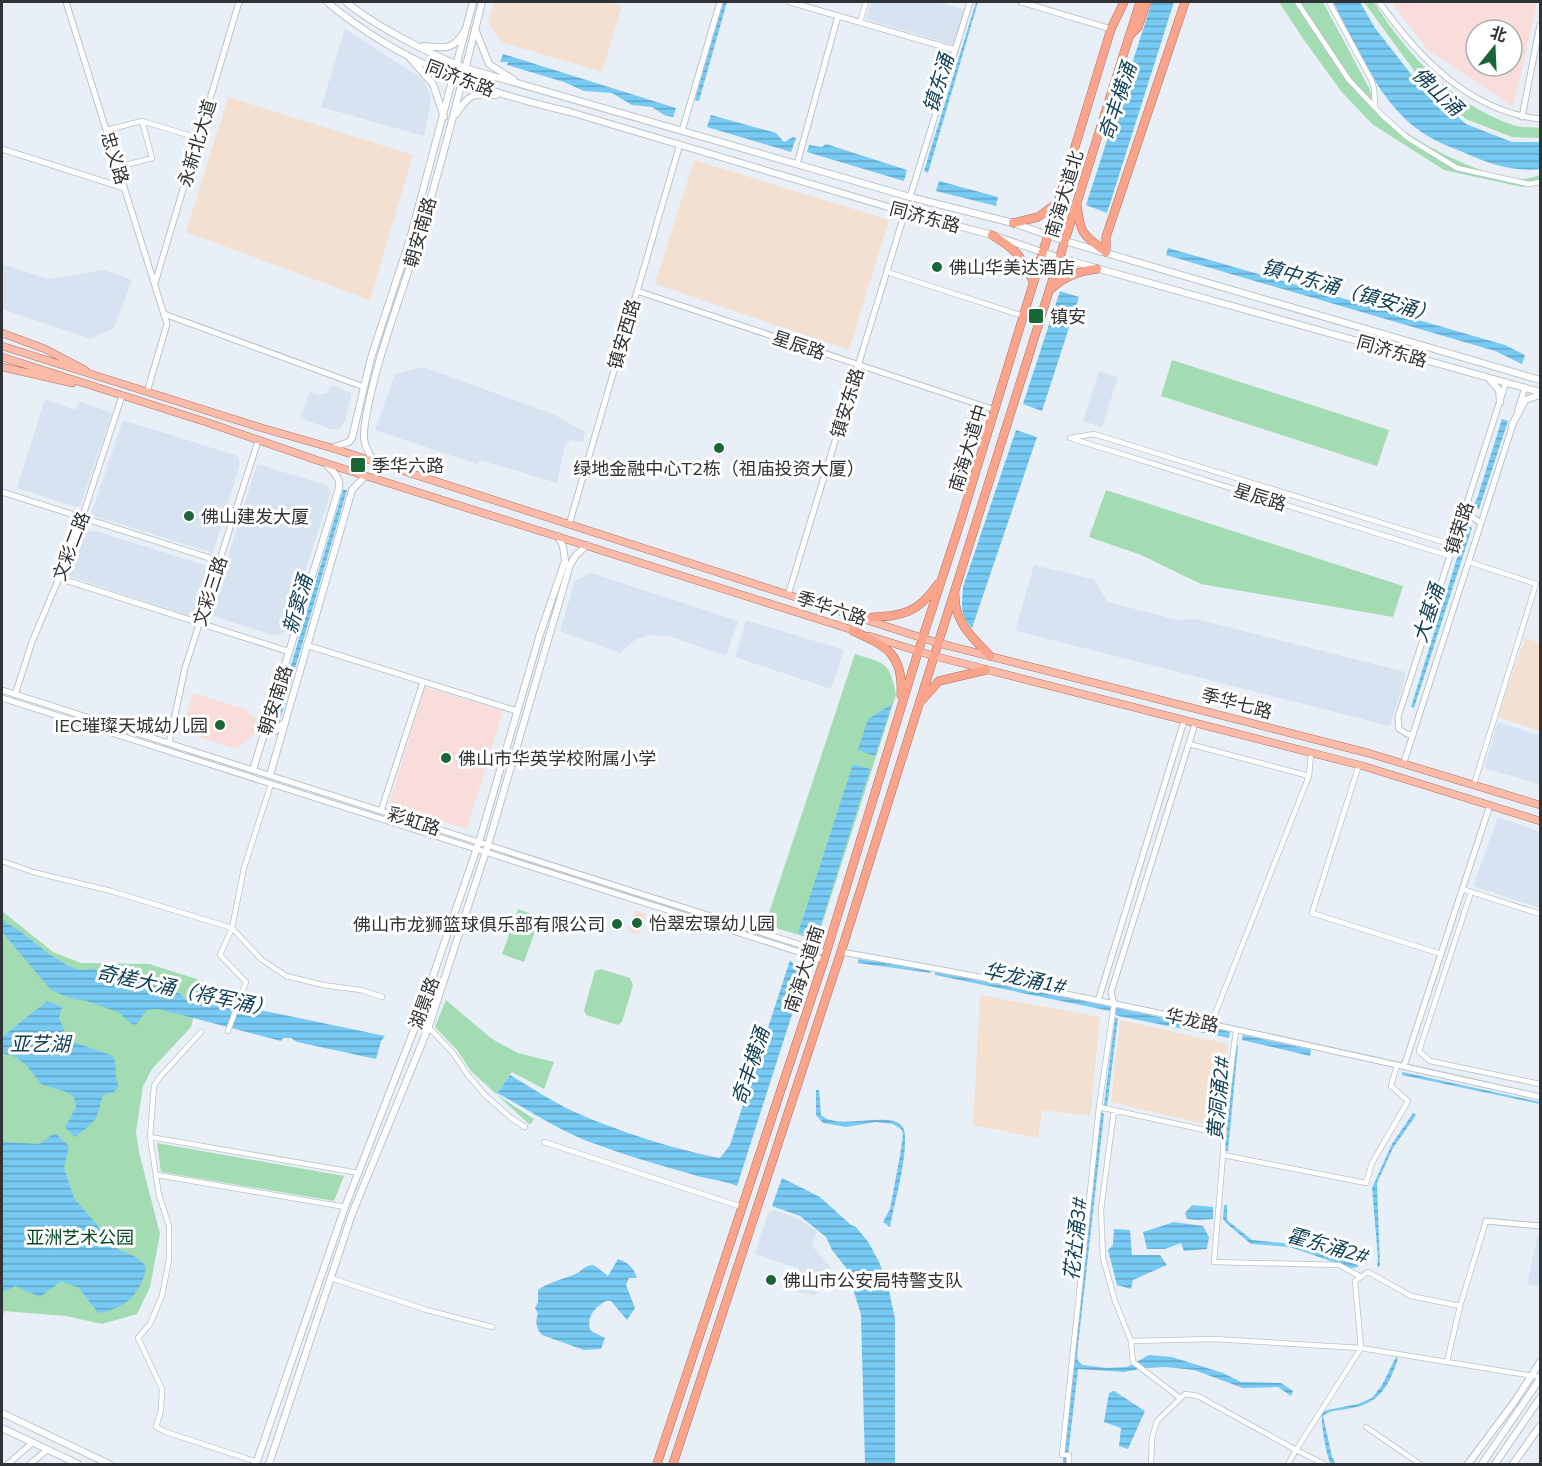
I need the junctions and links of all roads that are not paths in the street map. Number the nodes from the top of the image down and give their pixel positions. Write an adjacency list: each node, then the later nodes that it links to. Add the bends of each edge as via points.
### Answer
1 (66, 2): 43 (street, 忠义路)
2 (238, 2): 45 (street, 永新北大道)
3 (327, 2): 30 (main road, 同济东路)
4 (346, 2): 28 (main road, 同济东路)
5 (472, 2): 24 (main road, 朝安南路)
6 (482, 2): 25 (main road, 朝安南路)
7 (720, 2): 44 (street)
8 (790, 2): 21 (street)
9 (866, 2): 22 (street)
10 (970, 2): 29 (street)
11 (1021, 2): 26 (street)
12 (1117, 2): 20 (highway)
13 (1124, 2): 20 (highway, 南海大道北)
14 (1140, 2): 27 (highway, 南海大道北)
15 (1147, 2): 27 (highway, via 1138,27)
16 (1185, 2): 61 (highway, via 1106,237)
17 (1297, 2): 37 (street, via 1349,80)
18 (1329, 2): 37 (street, via 1372,81)
19 (1379, 2): 39 (street, via 1432,66 1492,107)
20 (1119, 12): 26 (highway, 南海大道北)
21 (838, 15): 22 (street); 48 (street)
22 (860, 22): 29 (street)
23 (1540, 25): 39 (street)
24 (467, 26): 28 (main road, via 454,45); 31 (main road, 朝安南路)
25 (475, 28): 32 (main road, 朝安南路); 35 (main road, via 489,64)
26 (1111, 29): 53 (highway, 南海大道北)
27 (1129, 36): 54 (highway, 南海大道北)
28 (418, 45): 31 (main road, 同济东路)
29 (956, 50): 52 (street)
30 (409, 57): 33 (main road, 同济东路); 38 (main road, via 433,84)
31 (457, 65): 32 (main road, 同济东路); 33 (main road, 朝安南路)
32 (465, 68): 34 (main road, 朝安南路); 35 (main road, 同济东路)
33 (454, 78): 34 (main road, 同济东路); 38 (main road, 朝安南路)
34 (462, 81): 36 (main road, 同济东路); 40 (main road, 朝安南路)
35 (525, 86): 44 (main road, 同济东路)
36 (508, 96): 40 (main road, via 471,95); 46 (main road, 同济东路)
37 (1375, 108): 50 (street, via 1408,138 1457,168 1529,184)
38 (444, 117): 81 (main road, 朝安南路)
39 (1522, 117): 41 (street)
40 (452, 119): 91 (main road, 朝安南路, via 379,361 364,439)
41 (1540, 119)
42 (142, 120): 43 (street); 45 (street); 49 (street, via 152,158)
43 (107, 130): 49 (street, 忠义路)
44 (682, 131): 48 (main road, 同济东路)
45 (198, 138): 66 (street, 永新北大道)
46 (680, 144): 55 (main road, 同济东路); 68 (street, 镇安西路)
47 (2, 149): 51 (street)
48 (797, 164): 52 (main road, 同济东路)
49 (119, 167): 51 (street, 忠义路)
50 (1540, 182)
51 (124, 188): 66 (street, 忠义路)
52 (910, 197): 56 (main road, 同济东路)
53 (1058, 202): 56 (highway, via 1038,217); 58 (highway, 南海大道北)
54 (1077, 203): 59 (highway, 南海大道北); 61 (highway, via 1079,225 1085,236)
55 (905, 212): 57 (main road, 同济东路); 64 (street, 镇安东路)
56 (1013, 223): 58 (main road, 同济东路)
57 (992, 235): 60 (main road, 同济东路); 65 (highway, via 1015,250)
58 (1047, 235): 59 (main road, 同济东路); 60 (highway, 南海大道北)
59 (1065, 242): 61 (main road, 同济东路); 62 (highway, 南海大道北)
60 (1042, 252): 62 (main road, 同济东路); 65 (highway, 南海大道中)
61 (1106, 252): 78 (main road, 同济东路)
62 (1060, 258): 63 (main road, 同济东路); 67 (highway, 南海大道中)
63 (1097, 269): 67 (highway, via 1073,274); 77 (main road, 同济东路)
64 (887, 272): 70 (street); 74 (street, 镇安东路)
65 (1033, 282): 70 (highway, 南海大道中)
66 (155, 285): 69 (street, 忠义路)
67 (1050, 290): 99 (highway, 南海大道中)
68 (637, 291): 74 (street, 星辰路); 102 (street, 镇安西路)
69 (164, 314): 81 (street); 83 (street, 忠义路, via 167,324)
70 (1023, 316): 87 (highway, 南海大道中)
71 (2, 333): 76 (main road, via 45,349)
72 (2, 346): 76 (main road, 季华六路)
73 (2, 357): 80 (main road, 季华六路)
74 (859, 365): 87 (street, 星辰路); 112 (street, 镇安东路)
75 (2, 367): 80 (main road)
76 (98, 377): 83 (main road, 季华六路)
77 (1487, 378): 79 (main road, 同济东路); 86 (main road, via 1499,390)
78 (1540, 380)
79 (1506, 382): 82 (main road, 同济东路); 86 (street, 镇荣路)
80 (96, 387): 85 (main road, 季华六路)
81 (364, 387): 90 (main road, 朝安南路, via 352,438)
82 (1525, 387): 84 (main road, 同济东路); 88 (street, 镇荣路)
83 (147, 392): 90 (main road, 季华六路)
84 (1540, 394): 88 (main road, via 1526,400)
85 (122, 396): 89 (main road, 季华六路); 98 (street, 文彩二路)
86 (1500, 402): 100 (street, 镇荣路)
87 (995, 410): 97 (highway, 南海大道中)
88 (1512, 426): 101 (street, 镇荣路)
89 (258, 441): 92 (main road, 季华六路); 107 (street, 文彩三路)
90 (332, 448): 91 (main road, 季华六路)
91 (373, 461): 102 (main road, 季华六路)
92 (325, 463): 93 (main road, 季华六路); 94 (main road, via 336,474)
93 (365, 476): 96 (main road, 朝安南路); 103 (main road, 季华六路)
94 (339, 488): 96 (main road, via 350,484); 119 (main road, 朝安南路)
95 (2, 492): 98 (street)
96 (351, 494): 118 (main road, 朝安南路)
97 (964, 509): 99 (highway); 110 (highway, 南海大道中)
98 (82, 518): 107 (street); 109 (street, 文彩二路)
99 (977, 518): 111 (highway, 南海大道中)
100 (1462, 520): 101 (street, via 1472,517); 105 (street, 镇荣路)
101 (1481, 523): 108 (street, 镇荣路)
102 (569, 525): 112 (main road, 季华六路)
103 (558, 536): 104 (main road, 季华六路); 130 (main road, 湖景路, via 565,561)
104 (586, 545): 115 (main road, 季华六路); 151 (main road, 湖景路, via 570,565)
105 (1453, 545): 106 (street, 镇荣路); 106 (street, 星辰路, via 1094,434 1070,438)
106 (1450, 556): 135 (street, 镇荣路, via 1398,717 1399,729)
107 (219, 561): 114 (street, 文彩三路)
108 (1468, 562): 135 (street, 镇荣路); 145 (street, via 1536,584)
109 (59, 578): 114 (street); 126 (street, 文彩二路)
110 (942, 578): 113 (highway, via 917,609); 116 (highway, 南海大道中)
111 (956, 583): 117 (highway, 南海大道中); 122 (highway, via 957,614 964,628)
112 (788, 595): 113 (main road, 季华六路)
113 (861, 618): 116 (main road, 季华六路)
114 (200, 623): 119 (street); 136 (street, 文彩三路, via 185,668)
115 (853, 631): 120 (main road, 季华六路); 129 (highway, via 884,645 899,665)
116 (923, 638): 117 (main road, 季华七路); 120 (highway, 南海大道中)
117 (938, 643): 121 (highway, 南海大道中); 122 (main road, 季华七路)
118 (306, 645): 124 (street); 133 (main road, 朝安南路)
119 (290, 652): 131 (main road, 朝安南路)
120 (918, 652): 121 (main road, 季华六路); 129 (highway, 南海大道南)
121 (934, 656): 123 (main road, 季华七路); 128 (highway, 南海大道南)
122 (990, 656): 139 (main road, 季华七路)
123 (986, 670): 128 (highway, via 939,681); 132 (main road, 季华七路)
124 (423, 682): 130 (street); 148 (street)
125 (2, 690): 126 (street, 彩虹路)
126 (15, 695): 136 (street, 彩虹路)
127 (2, 699): 144 (street, 彩虹路)
128 (918, 706): 162 (highway, 南海大道南)
129 (900, 709): 163 (highway, 南海大道南)
130 (517, 711): 150 (main road, 湖景路)
131 (268, 721): 133 (main road, via 275,731); 141 (main road, 朝安南路)
132 (1184, 721): 134 (main road, 季华七路); 167 (street)
133 (284, 723): 142 (main road, 朝安南路)
134 (1195, 724): 137 (street); 138 (main road, 季华七路)
135 (1413, 735): 139 (street, 镇荣路)
136 (169, 743): 141 (street, 彩虹路)
137 (1189, 744): 143 (street); 168 (street, via 1111,992)
138 (1311, 753): 140 (main road, 季华七路); 143 (street)
139 (1404, 762): 145 (main road, 季华七路)
140 (1359, 765): 146 (main road, 季华七路); 164 (street, via 1312,913)
141 (253, 770): 142 (street, 彩虹路); 144 (street)
142 (270, 775): 144 (street); 148 (street, 彩虹路)
143 (1309, 776): 170 (street)
144 (268, 783): 152 (street, 彩虹路); 158 (street)
145 (1474, 784): 147 (main road, 季华七路)
146 (1490, 805): 149 (main road, 季华七路); 155 (street)
147 (1540, 805)
148 (381, 811): 150 (street, 彩虹路)
149 (1540, 821)
150 (479, 842): 151 (street, 彩虹路); 152 (main road, 湖景路)
151 (488, 845): 153 (main road, 湖景路); 160 (street, 彩虹路)
152 (477, 850): 153 (street, 彩虹路); 169 (main road, 湖景路)
153 (486, 853): 160 (street, 彩虹路); 171 (main road, 湖景路)
154 (2, 861): 158 (street)
155 (1462, 889): 156 (street); 159 (street)
156 (1472, 892): 157 (street); 161 (street)
157 (1540, 914)
158 (232, 928): 166 (street, via 261,959 286,976); 172 (street, via 220,955 246,982)
159 (1445, 942): 161 (street); 164 (street)
160 (792, 945): 163 (street, 彩虹路, via 815,949); 163 (street, 彩虹路, via 813,956)
161 (1454, 945): 165 (street)
162 (841, 952): 167 (street, 华龙路); 220 (highway, 南海大道南)
163 (825, 956): 191 (highway, 南海大道南)
164 (1440, 957): 165 (street); 177 (street)
165 (1448, 962): 176 (street, via 1419,1051 1430,1061)
166 (382, 997)
167 (1098, 1000): 168 (street, 华龙路)
168 (1114, 1004): 170 (street, 华龙路); 181 (street)
169 (419, 1017): 171 (street); 188 (main road, 湖景路)
170 (1211, 1024): 173 (street, 华龙路)
171 (429, 1026): 183 (street, via 485,1095); 195 (main road, 湖景路, via 352,1214)
172 (229, 1030)
173 (1236, 1030): 175 (street, 华龙路); 184 (street)
174 (201, 1032): 185 (street, via 154,1086)
175 (1397, 1065): 177 (street, 华龙路); 187 (street, via 1392,1086 1408,1101 1372,1163 1366,1183)
176 (1450, 1065): 178 (street); 179 (street)
177 (1404, 1066): 178 (street, 华龙路)
178 (1447, 1076): 180 (street, 华龙路)
179 (1540, 1084)
180 (1540, 1097)
181 (1102, 1108): 182 (street); 221 (street, via 1065,1455 1070,1455)
182 (1114, 1110): 184 (street); 198 (street, via 1101,1210 1103,1258)
183 (525, 1127)
184 (1223, 1134): 187 (street)
185 (150, 1137): 188 (street); 189 (street)
186 (544, 1142): 191 (street)
187 (1223, 1155): 194 (street, via 1214,1262 1339,1266)
188 (359, 1173): 190 (main road, 湖景路)
189 (157, 1175): 190 (street); 213 (street, via 169,1226 169,1259 162,1296 150,1324 138,1338 162,1389 156,1426)
190 (345, 1207): 213 (main road, 湖景路)
191 (742, 1207): 219 (highway, 南海大道南)
192 (1486, 1221): 193 (street); 196 (street)
193 (1540, 1226)
194 (1361, 1277): 196 (street, via 1368,1272 1411,1296); 199 (street, via 1355,1281)
195 (331, 1278): 197 (street); 218 (main road, 湖景路)
196 (1460, 1306): 200 (street)
197 (492, 1327)
198 (1131, 1341): 199 (street, via 1214,1339); 204 (street, via 1133,1362)
199 (1361, 1347): 200 (street); 212 (street)
200 (1447, 1362): 202 (street)
201 (1540, 1362): 202 (main road)
202 (1532, 1376): 203 (street); 226 (main road)
203 (1540, 1378): 227 (main road)
204 (1180, 1398): 212 (street, via 1185,1394 1198,1396); 222 (street, via 1156,1421)
205 (1540, 1398): 228 (main road)
206 (2, 1413): 217 (main road)
207 (1540, 1426): 229 (main road)
208 (1366, 1427): 225 (street)
209 (2, 1428): 210 (main road)
210 (32, 1443): 211 (main road); 214 (street)
211 (47, 1450): 215 (street); 216 (main road)
212 (1296, 1450): 223 (street); 224 (street)
213 (256, 1463)
214 (8, 1464)
215 (30, 1464)
216 (78, 1464)
217 (110, 1464)
218 (269, 1464)
219 (657, 1464)
220 (673, 1464)
221 (1069, 1464)
222 (1151, 1464)
223 (1288, 1464)
224 (1321, 1464)
225 (1419, 1464)
226 (1468, 1464)
227 (1482, 1464)
228 (1495, 1464)
229 (1513, 1464)

